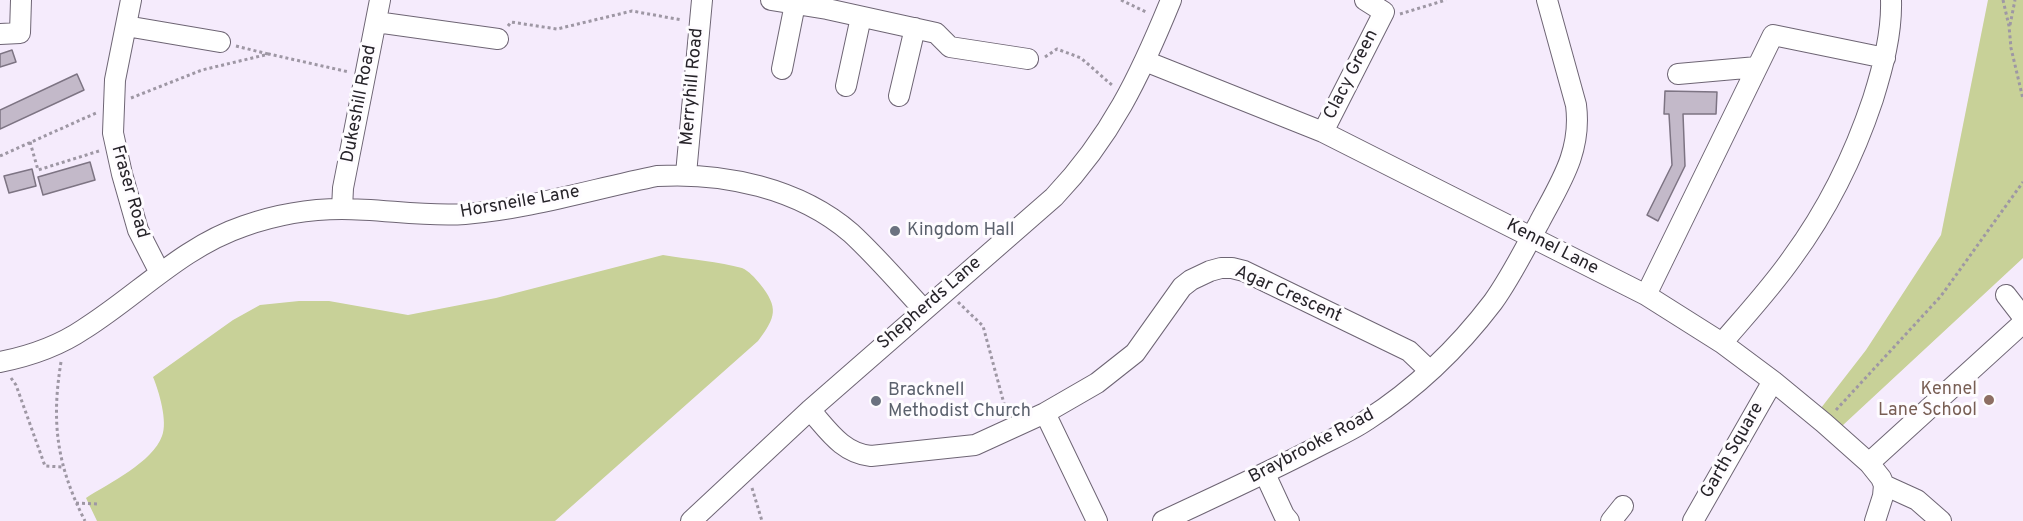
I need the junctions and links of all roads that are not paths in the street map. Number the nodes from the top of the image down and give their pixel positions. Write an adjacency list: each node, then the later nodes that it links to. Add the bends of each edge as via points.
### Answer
1 (21, 0): 15 (street, via 20,33)
2 (131, 0): 13 (street, Fraser Road)
3 (380, 0): 12 (street, Dukeshill Road)
4 (702, 0): 27 (street, Merryhill Road)
5 (771, 0): 10 (street)
6 (1171, 0): 20 (street, Shepherds Lane)
7 (1365, 0): 26 (street, Clacy Green, via 1384,12)
8 (1547, 0): 29 (street, Braybrooke Road, via 1576,105 1578,131 1567,170)
9 (1891, 0): 18 (street)
10 (795, 4): 11 (street); 22 (street)
11 (861, 17): 14 (street); 24 (street)
12 (376, 22): 16 (street); 28 (street, Dukeshill Road)
13 (126, 26): 17 (street); 30 (street, Fraser Road, via 115,80 115,147 138,230)
14 (915, 28): 19 (street, via 936,33 950,47); 25 (street)
15 (0, 34)
16 (498, 39)
17 (220, 42)
18 (1885, 58): 21 (street, via 1773,35); 36 (street, via 1856,147 1828,203 1792,259)
19 (1028, 59)
20 (1145, 61): 26 (street, Kennel Lane); 33 (street, Shepherds Lane, via 1108,130 1067,183)
21 (1757, 67): 23 (street); 31 (street)
22 (782, 69)
23 (1678, 74)
24 (846, 86)
25 (899, 96)
26 (1323, 132): 29 (street, Kennel Lane)
27 (686, 174): 28 (street, Horsneile Lane, via 657,176 500,210 464,214); 33 (street, Horsneile Lane, via 747,183 792,198 820,213 859,241)
28 (342, 209): 30 (street, Horsneile Lane, via 289,214 243,226 202,244)
29 (1531, 237): 31 (street, Kennel Lane); 38 (street, Braybrooke Road, via 1492,302)
30 (160, 273): 37 (street, Horsneile Lane, via 84,330)
31 (1646, 295): 36 (street, Kennel Lane)
32 (2006, 295): 34 (street)
33 (924, 310): 40 (street, Shepherds Lane)
34 (2023, 317)
35 (2023, 323): 42 (street)
36 (1722, 343): 39 (street, Kennel Lane)
37 (4, 369)
38 (1430, 371): 41 (street, Agar Crescent, via 1399,346 1244,271 1221,268 1200,274 1182,287 1135,353 1097,382); 43 (street, Braybrooke Road, via 1366,421)
39 (1773, 381): 42 (street, Kennel Lane); 49 (street, Garth Square)
40 (810, 410): 41 (street, Agar Crescent, via 844,447 871,456 975,445); 45 (street, Shepherds Lane)
41 (1045, 413): 46 (street)
42 (1869, 463): 44 (street, Kennel Lane)
43 (1265, 474): 47 (street, Braybrooke Road); 48 (street)
44 (1884, 485): 50 (street); 51 (street, via 1917,500)
45 (691, 521)
46 (1097, 521)
47 (1163, 521)
48 (1289, 521)
49 (1693, 521)
50 (1875, 521)
51 (1941, 521)

